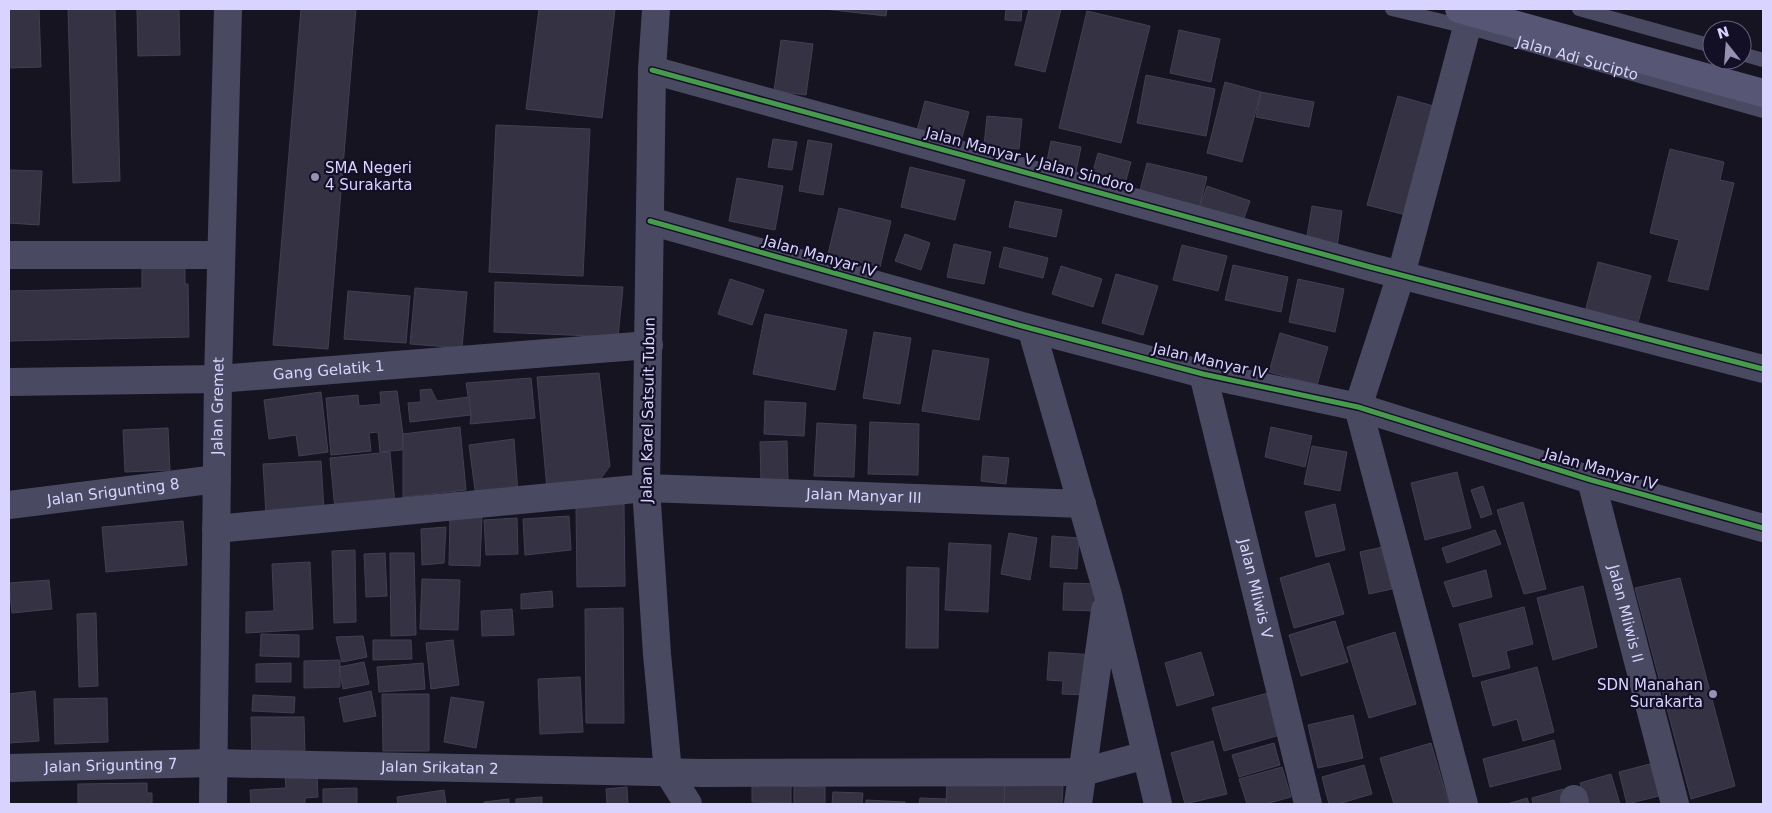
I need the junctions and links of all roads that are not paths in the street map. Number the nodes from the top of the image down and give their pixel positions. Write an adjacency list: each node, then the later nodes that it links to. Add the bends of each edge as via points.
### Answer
1 (228, 9): 18 (street, Jalan Gremet)
2 (656, 9): 8 (street, Jalan Karel Satsuit Tubun)
3 (1392, 9): 6 (lane, Jalan Adi Sucipto)
4 (1519, 9): 9 (main road, Jalan Adi Sucipto)
5 (1579, 9): 7 (lane)
6 (1466, 16): 9 (main road, Jalan Adi Sucipto, via 1671,76); 13 (street)
7 (1702, 43)
8 (652, 70): 10 (street, Jalan Karel Satsuit Tubun); 13 (street, Jalan Manyar V Jalan Sindoro)
9 (1760, 96)
10 (650, 221): 15 (street, Jalan Karel Satsuit Tubun); 17 (street, Jalan Manyar IV)
11 (9, 255): 12 (street)
12 (216, 255)
13 (1402, 275): 16 (street, Jalan Manyar V Jalan Sindoro); 20 (street)
14 (1034, 338): 25 (street)
15 (649, 345): 18 (street, Gang Gelatik 1); 23 (street, Jalan Karel Satsuit Tubun)
16 (1763, 369)
17 (1203, 374): 20 (street, Jalan Manyar IV); 38 (street, Jalan Mliwis V)
18 (218, 380): 19 (street, Gang Gelatik 1); 21 (street, Jalan Gremet)
19 (9, 382)
20 (1358, 407): 22 (street, Jalan Manyar IV); 39 (street)
21 (217, 479): 24 (street, Jalan Srigunting 8); 27 (street, Jalan Gremet)
22 (1590, 480): 26 (street, Jalan Manyar IV); 40 (street, Jalan Mliwis II)
23 (646, 488): 25 (street, Jalan Manyar III); 27 (street, Jalan Manyar III); 32 (street, Jalan Karel Satsuit Tubun)
24 (9, 504)
25 (1082, 504): 28 (street)
26 (1763, 528)
27 (216, 529): 30 (street, Jalan Gremet)
28 (1108, 595): 29 (street); 33 (street)
29 (1146, 755): 33 (street, Jalan Srikatan 2); 37 (street)
30 (213, 763): 31 (street, Jalan Srigunting 7); 32 (street, Jalan Srikatan 2); 34 (street, Jalan Gremet)
31 (9, 768)
32 (668, 772): 33 (street, Jalan Srikatan 2); 35 (street, Jalan Karel Satsuit Tubun)
33 (1083, 772): 36 (street)
34 (213, 804)
35 (688, 804)
36 (1078, 804)
37 (1158, 804)
38 (1308, 804)
39 (1464, 804)
40 (1675, 804)

